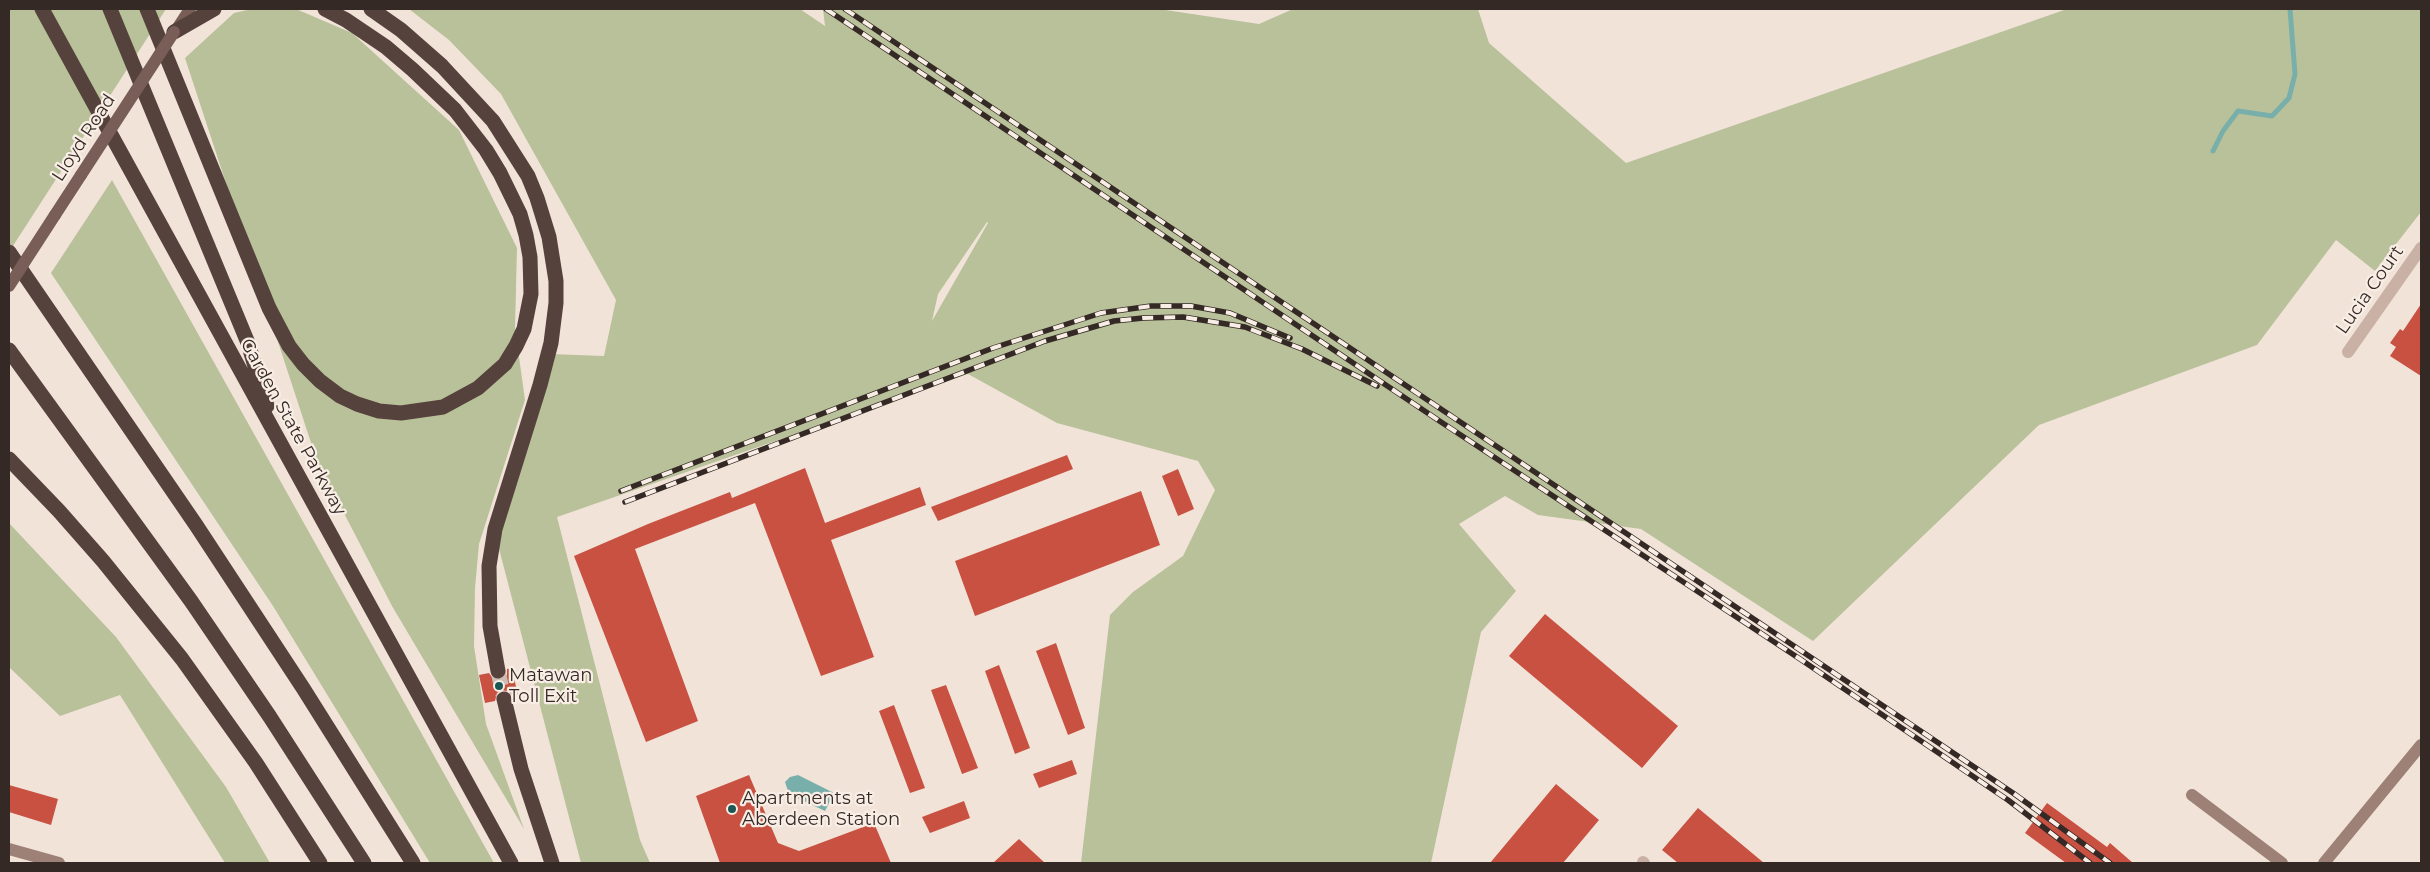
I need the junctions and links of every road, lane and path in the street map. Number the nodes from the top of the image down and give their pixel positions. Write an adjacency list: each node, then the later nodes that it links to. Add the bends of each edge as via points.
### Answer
1 (42, 9): 14 (highway, Garden State Parkway)
2 (110, 9): 14 (highway, via 248,343)
3 (147, 9): 6 (highway, via 269,308 302,364 340,396 379,411 402,413 443,407 478,388 505,364 516,346 524,329 531,294 526,235 517,207 500,174 455,110 386,48)
4 (190, 9): 8 (main road, Lloyd Road)
5 (214, 9): 8 (highway)
6 (326, 9)
7 (370, 9): 16 (highway, via 423,48 493,121 528,176 549,237 556,281 551,343 495,529 489,566 490,626)
8 (174, 32): 11 (main road, Lloyd Road, bridge)
9 (2421, 248): 13 (street, Lucia Court)
10 (9, 252): 24 (highway, via 196,525)
11 (9, 286)
12 (9, 350): 23 (highway, via 174,576)
13 (2348, 352)
14 (276, 436): 25 (highway, Garden State Parkway)
15 (9, 459): 22 (highway, via 59,511 160,631 256,763)
16 (498, 671)
17 (504, 699): 26 (highway, via 521,769)
18 (2421, 746): 28 (street)
19 (2192, 794): 27 (street)
20 (9, 849): 21 (street)
21 (58, 863)
22 (320, 863)
23 (364, 863)
24 (413, 863)
25 (511, 863)
26 (552, 863)
27 (2282, 863)
28 (2324, 863)

